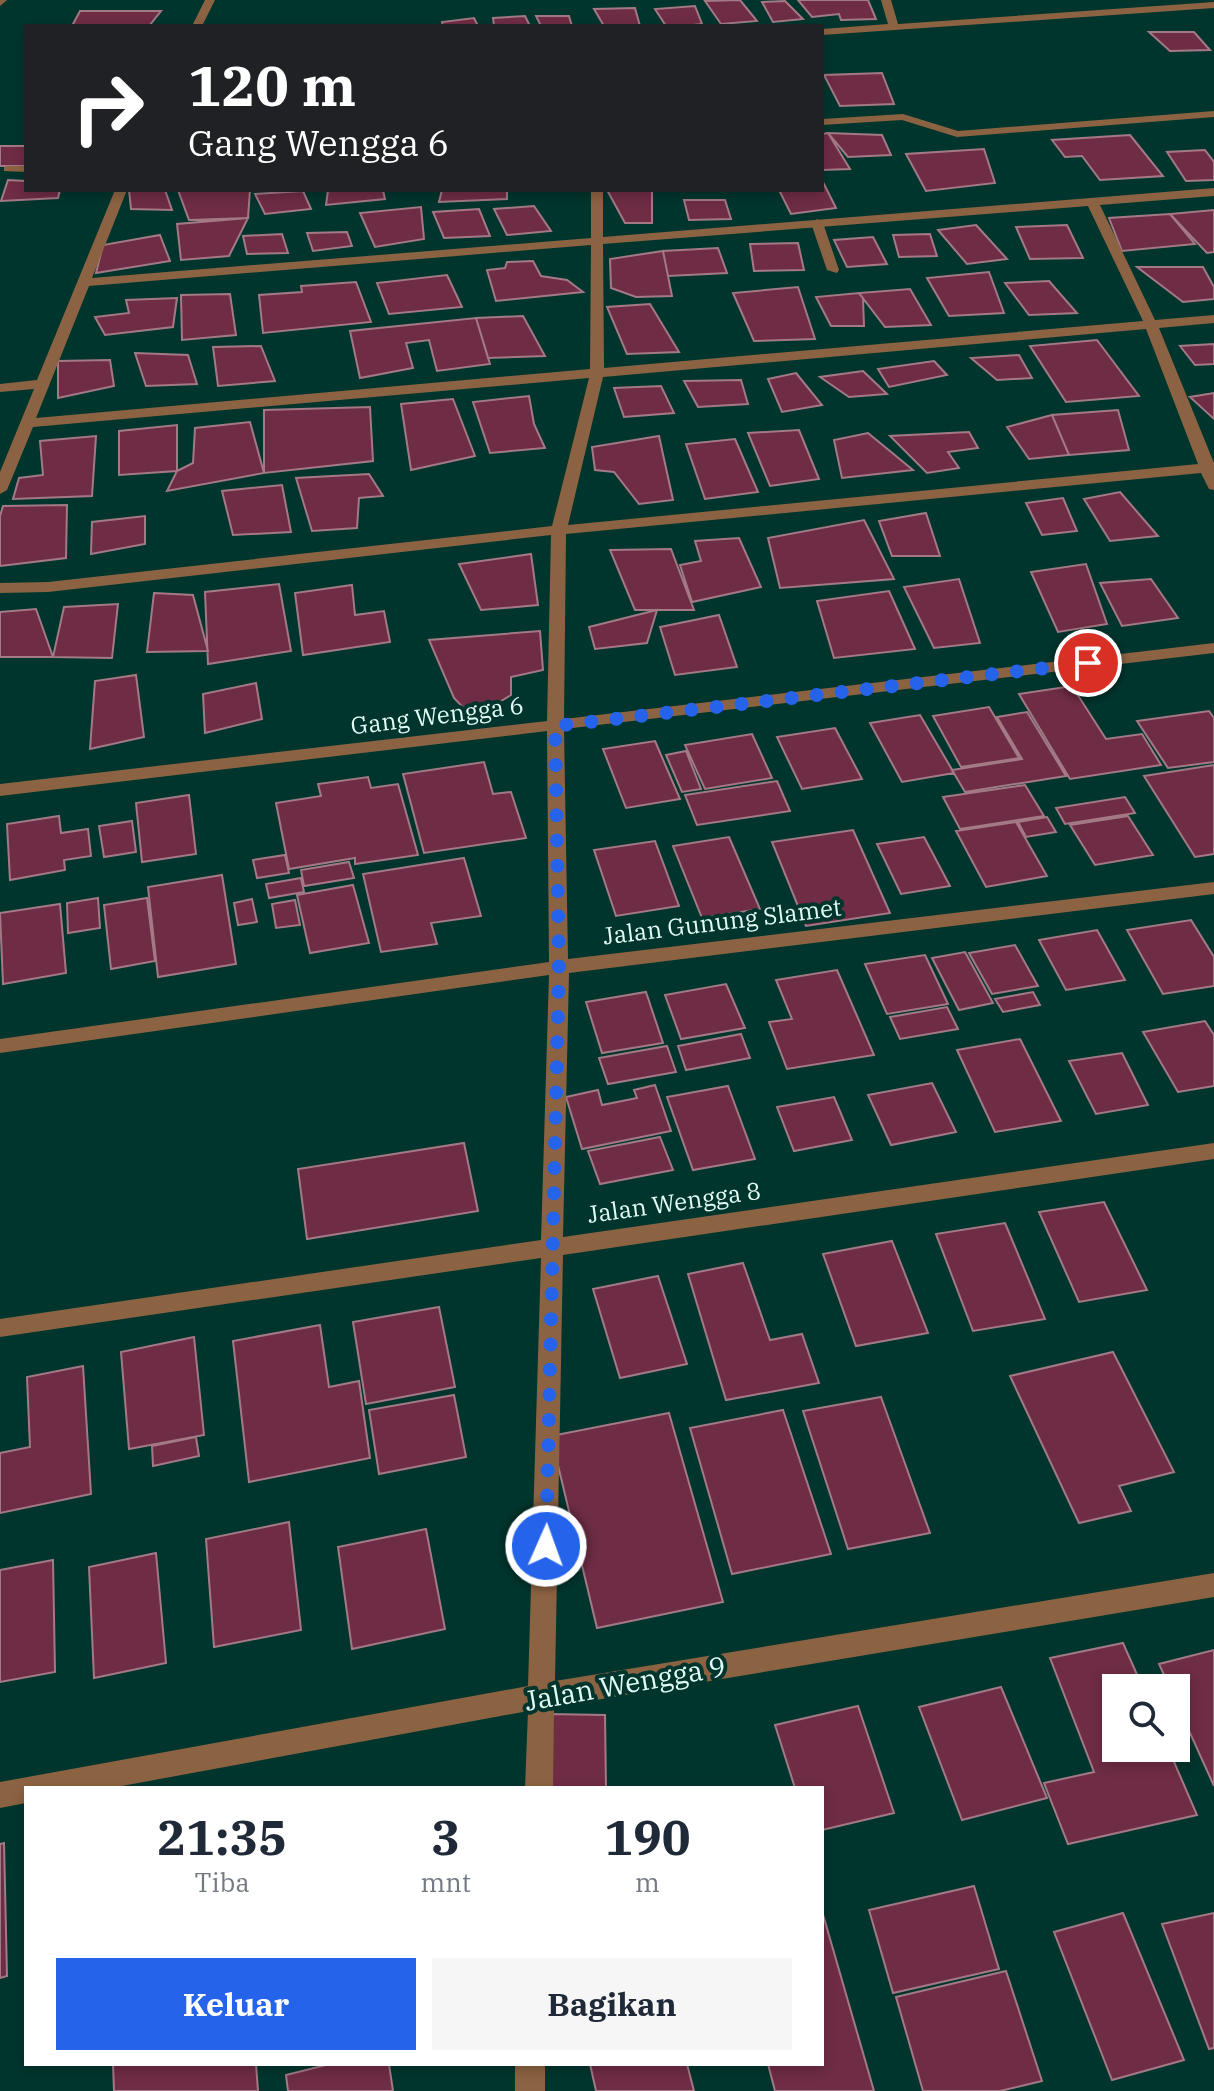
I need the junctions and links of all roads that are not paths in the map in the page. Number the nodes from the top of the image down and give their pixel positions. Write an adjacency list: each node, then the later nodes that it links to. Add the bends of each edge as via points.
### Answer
1 (210, 0): 4 (street)
2 (886, 0): 5 (street)
3 (1213, 3): 5 (street)
4 (198, 24)
5 (894, 26): 6 (street)
6 (824, 32)
7 (1214, 114): 8 (street, via 957,134 897,116)
8 (824, 122)
9 (8, 169): 10 (street)
10 (24, 169)
11 (120, 192): 18 (street)
12 (597, 192): 16 (street)
13 (1214, 192): 14 (street)
14 (1092, 201): 15 (street); 20 (street)
15 (817, 223): 16 (street); 17 (street)
16 (596, 240): 18 (street); 21 (street)
17 (833, 270)
18 (85, 282): 22 (street)
19 (1214, 319): 20 (street)
20 (1151, 325): 21 (street); 25 (street)
21 (597, 372): 24 (street); 28 (street)
22 (42, 384): 23 (street); 24 (street)
23 (0, 388)
24 (25, 423): 27 (street)
25 (1210, 467): 26 (street); 28 (street)
26 (1214, 486)
27 (0, 490)
28 (559, 530): 29 (street); 31 (street)
29 (0, 588)
30 (1214, 648): 31 (street, Gang Wengga 6)
31 (555, 726): 32 (street, Gang Wengga 6); 34 (street)
32 (0, 790)
33 (1214, 888): 34 (street, Jalan Gunung Slamet)
34 (559, 967): 35 (street, Jalan Gunung Slamet); 37 (street)
35 (0, 1046)
36 (1214, 1151): 37 (street, Jalan Wengga 8)
37 (554, 1245): 38 (street, Jalan Wengga 8); 40 (street)
38 (0, 1328)
39 (1214, 1585): 40 (street, Jalan Wengga 9)
40 (542, 1696): 41 (street, Jalan Wengga 9); 42 (street)
41 (49, 1786)
42 (539, 1786)
43 (24, 1790): 44 (street)
44 (0, 1795)
45 (530, 2066): 46 (street)
46 (530, 2091)

